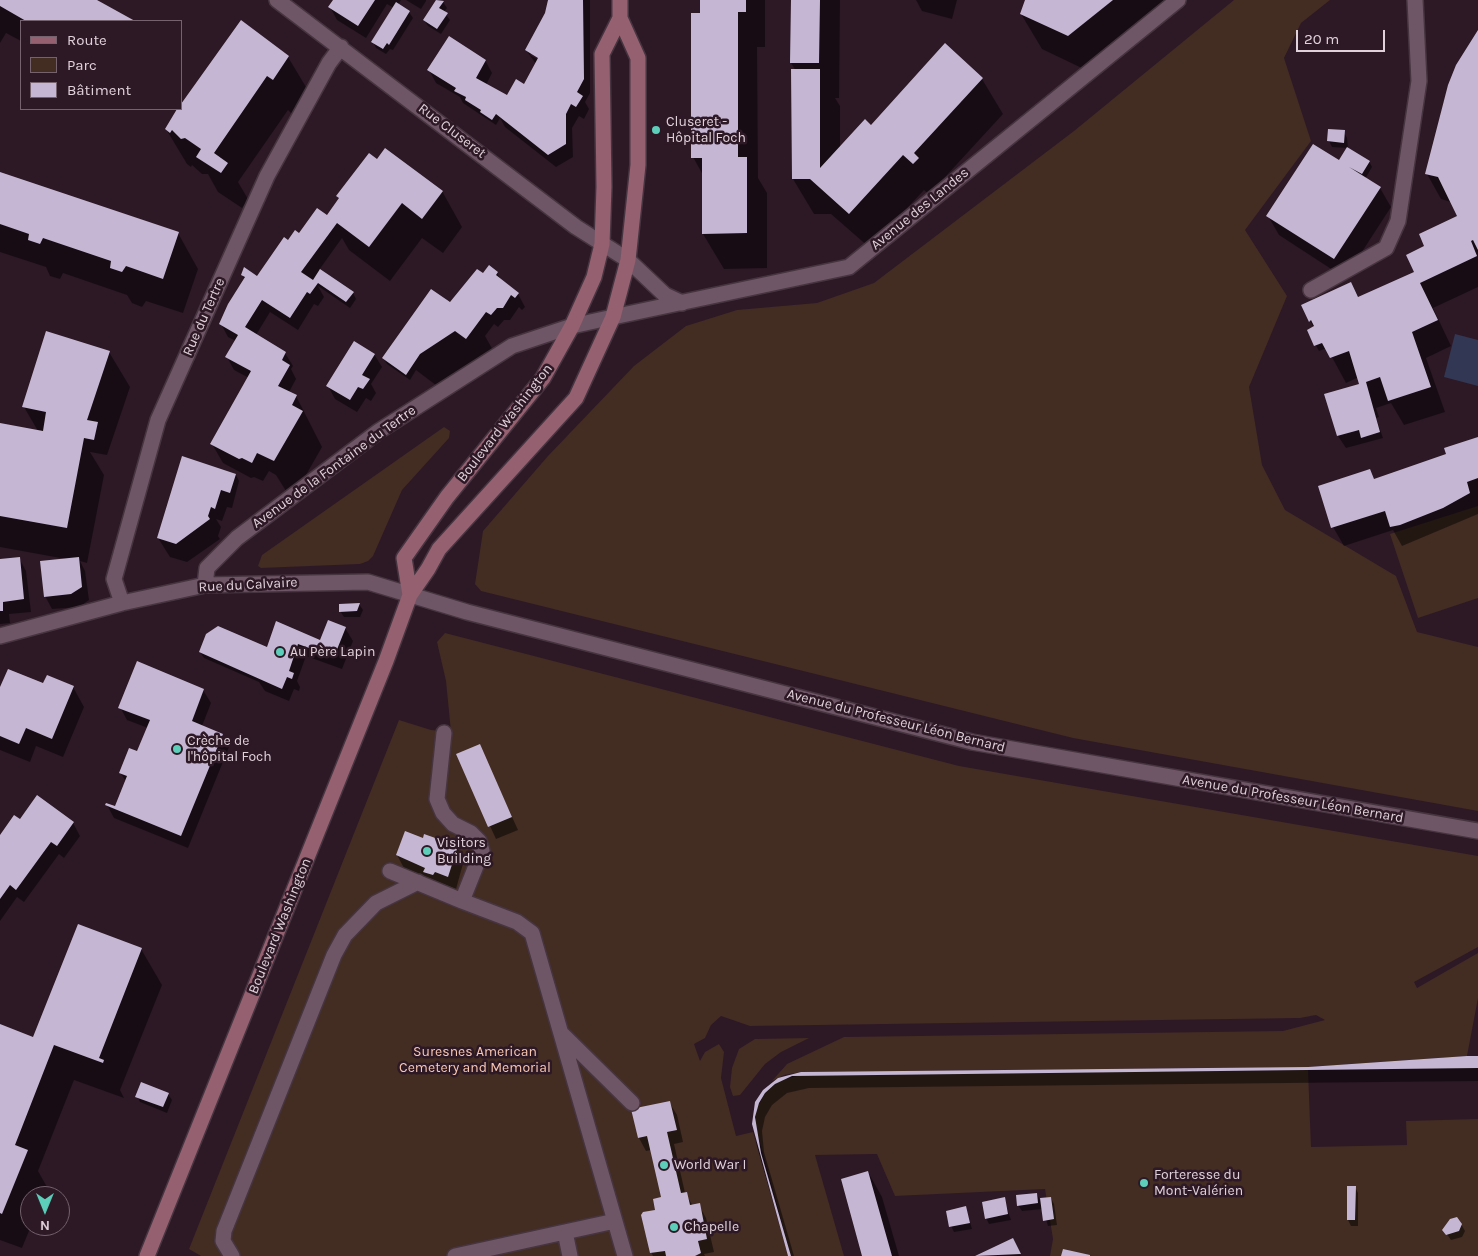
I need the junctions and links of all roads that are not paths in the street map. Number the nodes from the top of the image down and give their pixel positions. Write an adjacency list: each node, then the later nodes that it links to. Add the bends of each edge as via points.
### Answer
1 (277, 0): 6 (street, Rue Cluseret)
2 (620, 0): 5 (street)
3 (1178, 0): 10 (street, Avenue des Landes, via 849,267)
4 (1415, 0): 9 (street, via 1419,81 1398,221 1386,248)
5 (620, 18): 7 (street, Boulevard Washington, via 602,54 605,166); 8 (street, Boulevard Washington, via 638,58 638,165)
6 (341, 47): 7 (street, Rue Cluseret, via 576,228); 15 (street, Rue du Tertre, via 267,176 158,420 114,578)
7 (602, 244): 8 (street, Rue Cluseret); 12 (street, Boulevard Washington, via 594,277)
8 (628, 260): 10 (street, via 665,295); 11 (street, Boulevard Washington)
9 (1311, 290)
10 (682, 303): 11 (street, Avenue de la Fontaine du Tertre)
11 (613, 317): 12 (street, Avenue de la Fontaine du Tertre); 14 (street, Boulevard Washington, via 576,398 439,549)
12 (572, 326): 13 (street, Avenue de la Fontaine du Tertre, via 512,346 379,431 237,538 208,568); 14 (street, Boulevard Washington, via 543,378 447,497 404,558)
13 (205, 586): 14 (street, Rue du Calvaire, via 350,581 368,582); 15 (street, Rue du Calvaire)
14 (410, 595): 18 (street, Avenue du Professeur Léon Bernard, via 972,742); 27 (street, Boulevard Washington)
15 (122, 603): 16 (street, Rue du Calvaire)
16 (0, 636)
17 (444, 733): 21 (street, via 437,799 443,813 453,824 471,833 482,851)
18 (1478, 831)
19 (390, 870): 20 (street)
20 (418, 882): 21 (street); 28 (street, via 376,903 345,934 334,955 224,1232 223,1241)
21 (462, 901): 22 (street, via 517,922 532,933)
22 (562, 1034): 23 (street); 24 (street)
23 (632, 1103)
24 (615, 1221): 25 (street); 26 (street)
25 (565, 1232): 29 (street); 30 (street)
26 (622, 1255)
27 (148, 1256)
28 (232, 1256)
29 (455, 1256)
30 (570, 1256)

